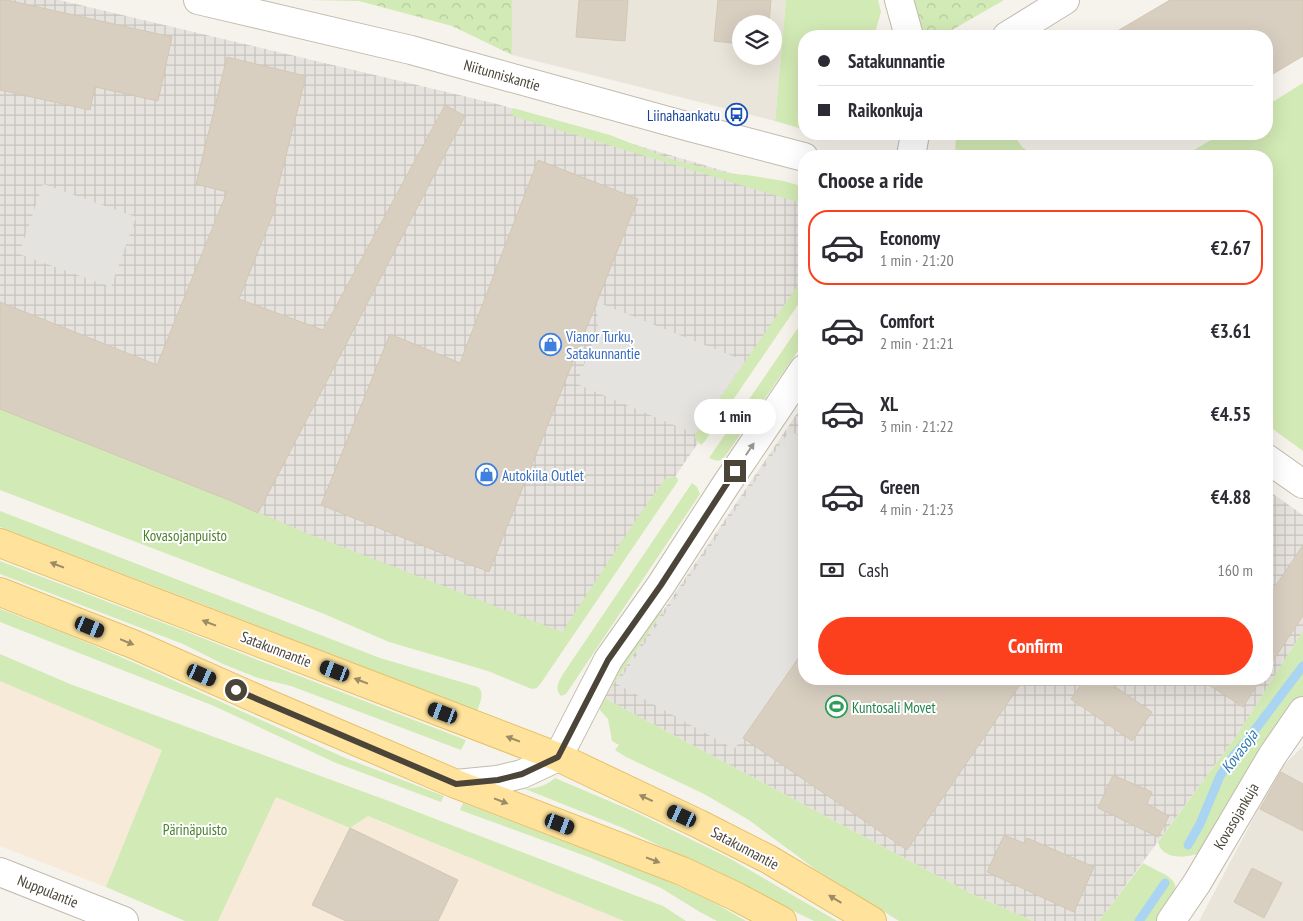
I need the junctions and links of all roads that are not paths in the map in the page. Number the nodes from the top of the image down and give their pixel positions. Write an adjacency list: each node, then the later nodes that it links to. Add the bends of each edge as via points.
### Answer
1 (198, 0): 6 (street, Niitunniskantie, via 411,50)
2 (899, 0): 4 (street)
3 (1065, 0): 5 (street)
4 (907, 30)
5 (1017, 30)
6 (798, 155)
7 (798, 378): 13 (street, one-way to 7, via 608,660)
8 (1273, 463): 9 (street)
9 (1303, 484)
10 (0, 543): 13 (main road, Satakunnantie, one-way to 10)
11 (0, 592): 14 (main road, one-way to 14, via 133,644)
12 (1303, 711): 19 (street, Kovasojankuja)
13 (558, 757): 14 (street, via 522,774); 18 (main road, Satakunnantie, one-way to 13, via 768,859)
14 (456, 784): 17 (main road, one-way to 17, via 682,871)
15 (0, 872): 16 (street, Nuppulantie)
16 (124, 921)
17 (782, 921)
18 (872, 921)
19 (1171, 921)

